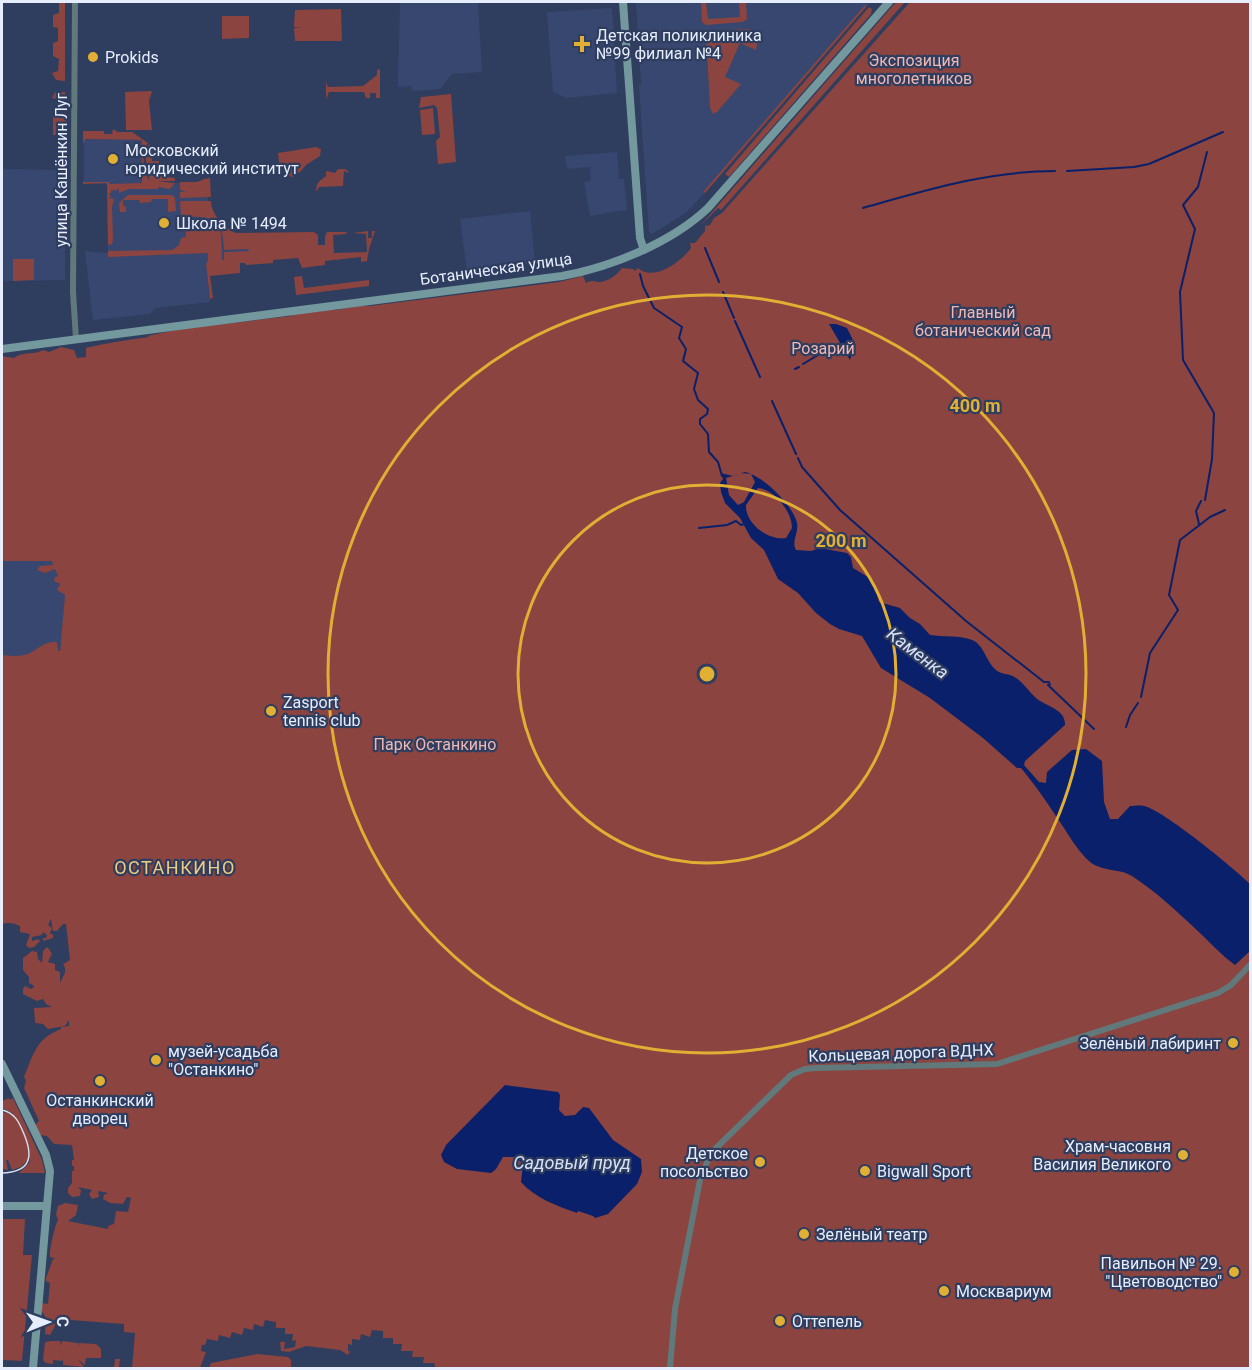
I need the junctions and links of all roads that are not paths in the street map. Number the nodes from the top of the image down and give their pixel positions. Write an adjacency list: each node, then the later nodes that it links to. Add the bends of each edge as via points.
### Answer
1 (75, 2): 5 (street, улица Кашёнкин Луг)
2 (623, 2): 4 (main road)
3 (889, 2): 4 (main road, Ботаническая улица, via 708,208 675,234)
4 (644, 250): 5 (main road, Ботаническая улица, via 562,276)
5 (76, 339): 6 (main road, Ботаническая улица)
6 (2, 349)
7 (1251, 965): 12 (street, Кольцевая дорога ВДНХ, via 1218,993 998,1064 816,1068 791,1075 716,1148 704,1169 675,1309)
8 (2, 1064): 10 (main road, via 48,1162)
9 (2, 1206): 10 (main road)
10 (47, 1206): 11 (main road)
11 (33, 1368)
12 (670, 1368)

